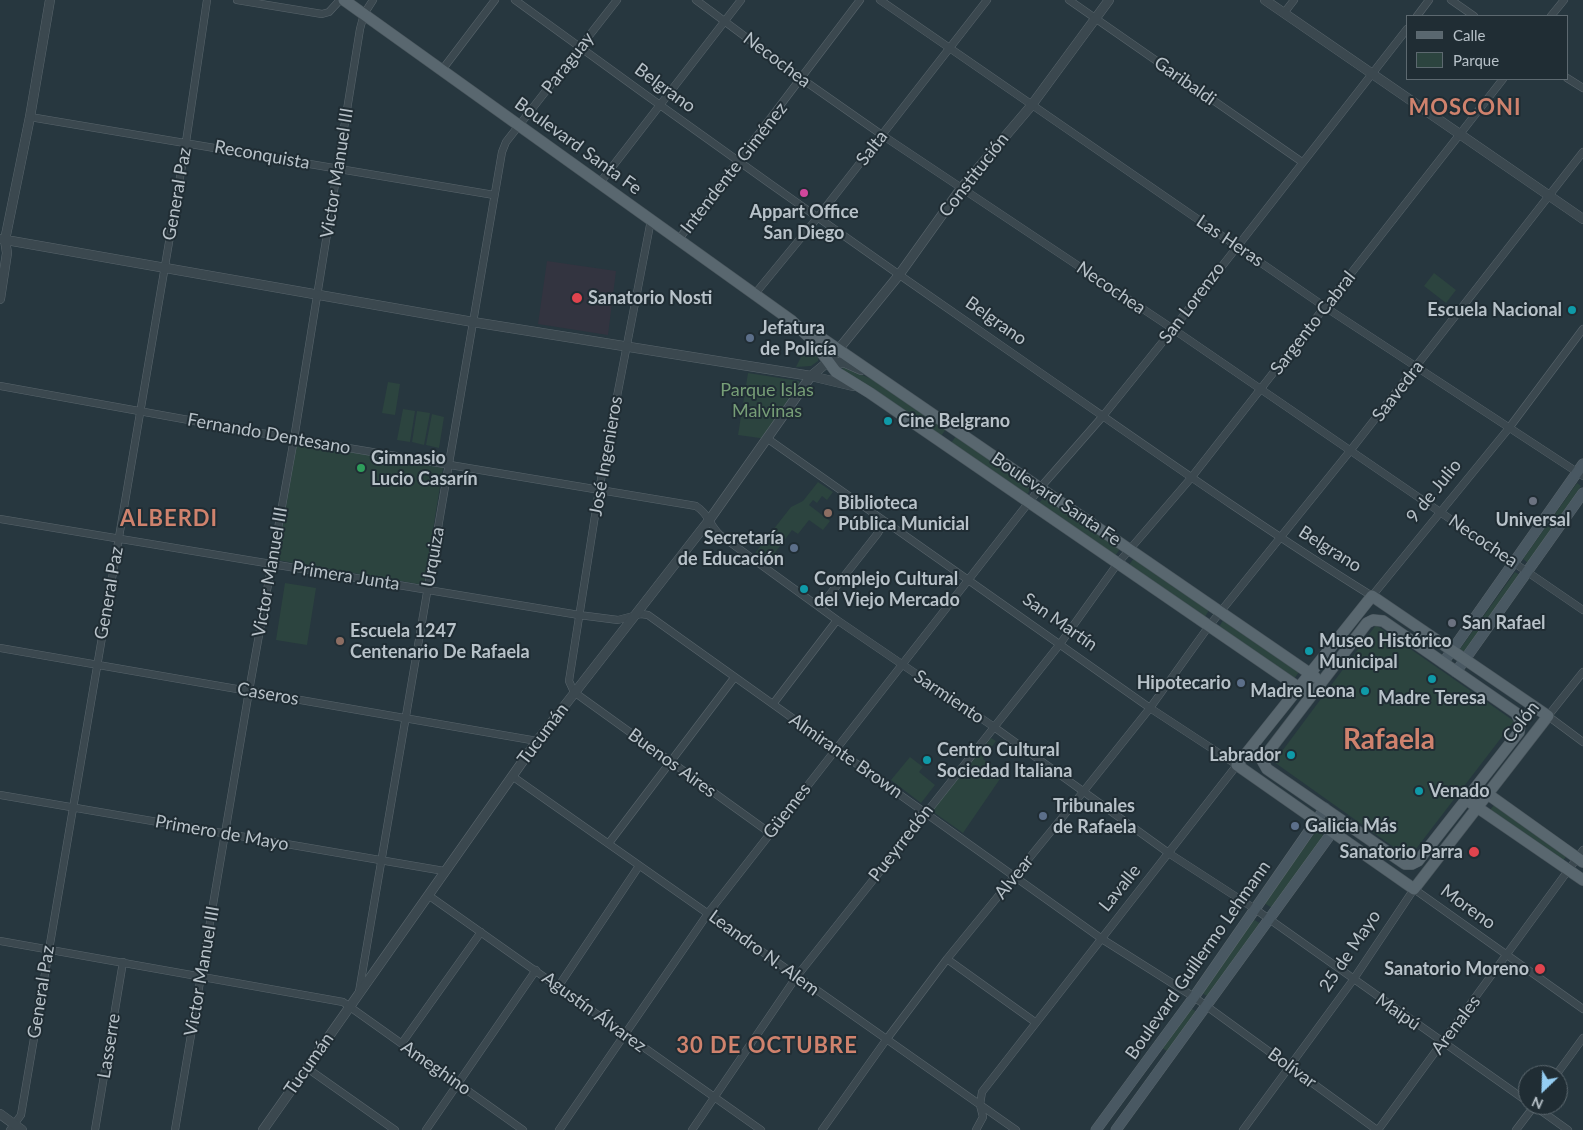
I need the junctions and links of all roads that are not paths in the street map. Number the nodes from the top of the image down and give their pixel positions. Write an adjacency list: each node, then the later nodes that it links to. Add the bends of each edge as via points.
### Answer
1 (50, 0): 40 (street)
2 (207, 0): 44 (street, General Paz)
3 (237, 0): 4 (street, via 322,14 329,12)
4 (340, 0)
5 (344, 0): 23 (main road, Boulevard Santa Fe)
6 (373, 0): 23 (street)
7 (495, 0): 32 (street)
8 (515, 0): 30 (street, Belgrano)
9 (617, 0): 30 (street, Paraguay)
10 (696, 0): 28 (street, Necochea)
11 (741, 0): 28 (street)
12 (860, 0): 34 (street, Intendente Giménez)
13 (880, 0): 31 (street, Las Heras)
14 (988, 0): 31 (street, Salta)
15 (1069, 0): 27 (street, Garibaldi)
16 (1109, 0): 27 (street, Constitución)
17 (1265, 0): 22 (street)
18 (1294, 0): 22 (street)
19 (1430, 0): 24 (street)
20 (1451, 0): 25 (street)
21 (1564, 0): 26 (street)
22 (1284, 13): 33 (street)
23 (364, 14): 32 (main road, Boulevard Santa Fe); 48 (street, Victor Manuel III)
24 (1418, 15)
25 (1473, 15)
26 (1552, 15)
27 (1094, 18): 39 (street, Constitución); 47 (street, Garibaldi)
28 (725, 21): 34 (street, Necochea); 38 (street)
29 (1406, 30): 33 (street, San Lorenzo)
30 (579, 47): 38 (street, Belgrano); 41 (street, Paraguay)
31 (949, 50): 39 (street, Las Heras); 43 (street, Salta)
32 (442, 70): 41 (main road, Boulevard Santa Fe)
33 (1372, 73): 42 (street); 47 (street, San Lorenzo)
34 (802, 79): 43 (street, Necochea); 46 (street, Intendente Giménez)
35 (1568, 79): 37 (street)
36 (1501, 80): 42 (street, Sargento Cabral)
37 (1583, 88)
38 (658, 105): 46 (street, Belgrano); 49 (street)
39 (1030, 106): 50 (street, Constitución); 58 (street, Las Heras)
40 (30, 117): 44 (street, Reconquista); 57 (street)
41 (519, 126): 49 (main road, Boulevard Santa Fe); 51 (street, Urquiza, via 502,152)
42 (1459, 134): 52 (street); 64 (street, Sargento Cabral)
43 (882, 135): 50 (street, Necochea); 53 (street, Salta)
44 (186, 142): 48 (street, Reconquista); 59 (street, General Paz)
45 (1583, 152): 52 (street, Saavedra)
46 (739, 162): 53 (street, Belgrano); 56 (street, Intendente Giménez)
47 (1302, 162): 58 (street, San Lorenzo)
48 (336, 168): 51 (street, Reconquista); 61 (street, Victor Manuel III)
49 (599, 184): 55 (main road, Boulevard Santa Fe)
50 (962, 187): 60 (street, Constitución); 67 (street, Necochea)
51 (494, 195): 66 (street, Urquiza)
52 (1549, 197): 54 (street); 72 (street, Saavedra)
53 (818, 217): 60 (street, Belgrano); 62 (street, Salta)
54 (1583, 219)
55 (651, 220): 56 (main road, Boulevard Santa Fe); 69 (street, José Ingenieros)
56 (679, 239): 62 (main road, Boulevard Santa Fe)
57 (2, 240): 59 (street); 63 (street, via 7,253)
58 (1236, 245): 64 (street, Las Heras); 67 (street, San Lorenzo)
59 (163, 269): 61 (street); 78 (street, General Paz)
60 (899, 275): 70 (street, Constitución); 79 (street, Belgrano)
61 (318, 294): 66 (street); 82 (street, Victor Manuel III)
62 (754, 295): 65 (main road, Boulevard Santa Fe)
63 (0, 299)
64 (1325, 307): 72 (street, Las Heras); 77 (street, Sargento Cabral)
65 (792, 321): 70 (main road, Boulevard Santa Fe); 71 (main road, Boulevard Santa Fe)
66 (473, 322): 69 (street); 86 (street, Urquiza)
67 (1173, 329): 77 (street, Necochea); 79 (street, San Lorenzo)
68 (1583, 330): 80 (street, 9 de Julio)
69 (626, 348): 73 (street); 90 (street, José Ingenieros)
70 (838, 349): 71 (street, Tucumán); 74 (main road, Boulevard Santa Fe)
71 (829, 361): 73 (street, Tucumán); 74 (street, via 854,366); 76 (main road, Boulevard Santa Fe, via 843,378)
72 (1417, 366): 80 (street, Las Heras); 85 (street, Saavedra)
73 (812, 376): 76 (street); 83 (street, Tucumán)
74 (888, 384): 81 (main road, Boulevard Santa Fe)
75 (0, 386): 78 (street, Fernando Dentesano)
76 (865, 389): 84 (main road, Boulevard Santa Fe)
77 (1261, 389): 85 (street, Necochea); 88 (street, Sargento Cabral)
78 (140, 412): 82 (street, Fernando Dentesano); 98 (street, General Paz)
79 (1103, 416): 88 (street, Belgrano); 89 (street, San Lorenzo)
80 (1509, 428): 87 (street, Las Heras); 93 (street, 9 de Julio)
81 (954, 430): 84 (main road); 89 (main road, Boulevard Santa Fe)
82 (294, 439): 86 (street, Fernando Dentesano); 103 (street, Victor Manuel III)
83 (768, 439): 95 (street, Tucumán); 96 (street, San Martín)
84 (944, 444): 92 (main road, Boulevard Santa Fe)
85 (1350, 451): 93 (street, Necochea); 99 (street, Saavedra)
86 (448, 464): 90 (street, Fernando Dentesano); 106 (street, Urquiza)
87 (1581, 470): 102 (main road)
88 (1191, 478): 99 (street, Belgrano); 100 (street, Sargento Cabral)
89 (1040, 488): 92 (street, San Lorenzo); 100 (main road, Boulevard Santa Fe)
90 (599, 490): 95 (street, Fernando Dentesano, via 696,506); 111 (street, José Ingenieros)
91 (1583, 493): 104 (main road)
92 (1029, 502): 101 (main road, Boulevard Santa Fe); 105 (street, Güemes)
93 (1440, 510): 102 (street, Necochea); 107 (street, 9 de Julio)
94 (0, 518): 98 (street, Primera Junta)
95 (710, 518): 108 (street, Sarmiento, via 712,528 720,535); 112 (street, Tucumán)
96 (886, 522): 97 (street); 105 (street, San Martín)
97 (878, 533): 108 (street)
98 (118, 538): 103 (street, Primera Junta); 121 (street, General Paz)
99 (1280, 538): 107 (street, Belgrano); 110 (street, Saavedra)
100 (1130, 551): 101 (street, Sargento Cabral); 110 (main road, Boulevard Santa Fe)
101 (1118, 563): 114 (main road, Boulevard Santa Fe); 115 (street, Pueyrredón)
102 (1514, 563): 104 (street, Necochea); 117 (main road)
103 (272, 564): 106 (street, Primera Junta); 128 (street, Victor Manuel III)
104 (1529, 571): 109 (street, Necochea); 118 (main road)
105 (970, 580): 115 (street, San Martín); 120 (street, Güemes)
106 (427, 590): 111 (street, Primera Junta); 134 (street, Urquiza)
107 (1372, 596): 117 (main road, Belgrano); 124 (main road, 9 de Julio)
108 (820, 607): 113 (street, Sarmiento)
109 (1583, 610)
110 (1220, 613): 114 (street, Saavedra); 124 (main road, Boulevard Santa Fe)
111 (579, 615): 112 (street, Primera Junta, via 618,620); 129 (street, José Ingenieros, via 569,681)
112 (633, 616): 125 (street, Almirante Brown, via 648,615); 129 (street, Tucumán)
113 (837, 620): 120 (street, Sarmiento); 131 (street)
114 (1209, 626): 127 (main road, Boulevard Santa Fe); 132 (street, Alvear)
115 (1060, 644): 132 (street, San Martín); 135 (street, Pueyrredón)
116 (0, 648): 121 (street, Caseros)
117 (1452, 651): 118 (main road, Belgrano); 119 (main road)
118 (1465, 659): 122 (main road); 133 (main road, Belgrano)
119 (1443, 663): 122 (main road); 126 (main road, via 1383,621 1373,620 1367,623)
120 (902, 665): 135 (street, Sarmiento); 138 (street, Güemes)
121 (96, 666): 128 (street, Caseros); 148 (street, General Paz)
122 (1456, 672): 142 (main road, Colón, via 1516,713 1520,721 1519,732)
123 (1583, 672): 133 (street, Colón)
124 (1309, 673): 126 (main road, Boulevard Santa Fe); 127 (main road, Lavalle)
125 (734, 678): 131 (street, Almirante Brown); 139 (street)
126 (1321, 682): 130 (main road)
127 (1298, 687): 130 (main road, Boulevard Santa Fe); 140 (main road, Lavalle)
128 (249, 691): 134 (street, Caseros); 155 (street, Victor Manuel III)
129 (574, 692): 136 (street, Tucumán); 139 (street, Buenos Aires)
130 (1311, 696): 149 (main road, via 1262,760 1267,769)
131 (773, 704): 138 (street, Almirante Brown)
132 (1150, 708): 140 (street, San Martín); 143 (street, Alvear)
133 (1548, 716): 137 (street); 144 (main road, Colón)
134 (406, 718): 136 (street, Caseros); 159 (street, Urquiza)
135 (994, 728): 143 (street, Sarmiento); 150 (street, Pueyrredón)
136 (537, 742): 141 (street, Tucumán)
137 (1583, 742)
138 (834, 750): 150 (street, Almirante Brown); 154 (street, Güemes)
139 (671, 762): 154 (street, Buenos Aires); 156 (street)
140 (1237, 765): 151 (main road, San Martín); 157 (street, Lavalle)
141 (512, 776): 156 (street, Leandro N. Alem); 162 (street, Tucumán)
142 (1476, 786): 144 (main road); 146 (main road)
143 (1083, 792): 157 (street, Sarmiento); 163 (street, Alvear)
144 (1487, 794): 147 (main road, 25 de Mayo); 158 (main road)
145 (0, 795): 148 (street, Primero de Mayo)
146 (1466, 800): 147 (main road); 152 (main road, via 1418,861 1412,864 1405,864)
147 (1477, 807): 161 (main road); 165 (main road, 25 de Mayo)
148 (72, 808): 155 (street, Primero de Mayo); 173 (street, General Paz)
149 (1325, 808): 151 (main road, Boulevard Guillermo Lehmann); 152 (main road)
150 (925, 812): 163 (street, Almirante Brown); 179 (street, Pueyrredón)
151 (1317, 820): 153 (main road, San Martín); 167 (main road, Boulevard Guillermo Lehmann)
152 (1341, 820): 153 (main road, Boulevard Guillermo Lehmann)
153 (1333, 832): 165 (main road, Moreno); 169 (main road, Boulevard Guillermo Lehmann)
154 (770, 833): 168 (street, Güemes)
155 (225, 834): 159 (street, Primero de Mayo); 178 (street, Victor Manuel III)
156 (609, 843): 160 (street, Leandro N. Alem)
157 (1170, 854): 167 (street, Sarmiento); 171 (street, Lavalle)
158 (1581, 856): 161 (street, Arenales)
159 (381, 860): 162 (street, Primero de Mayo); 182 (street, Urquiza)
160 (639, 866): 168 (street, Leandro N. Alem); 181 (street)
161 (1568, 870): 164 (main road); 174 (street, Arenales)
162 (444, 871): 166 (street, Tucumán)
163 (1015, 877): 171 (street, Almirante Brown); 175 (street, Alvear)
164 (1583, 880)
165 (1414, 889): 174 (street, Moreno); 180 (street, 25 de Mayo)
166 (428, 895): 170 (street, Agustín Álvarez); 182 (street, Tucumán)
167 (1255, 909): 169 (street, Sarmiento); 183 (main road, Boulevard Guillermo Lehmann)
168 (709, 912): 179 (street, Leandro N. Alem); 188 (street, Güemes)
169 (1270, 919): 180 (street, Maipú); 185 (main road, Boulevard Guillermo Lehmann)
170 (481, 932): 177 (street, Agustín Álvarez); 191 (street)
171 (1102, 938): 183 (street, Almirante Brown); 187 (street, Lavalle)
172 (0, 941): 173 (street)
173 (48, 949): 176 (street); 207 (street, General Paz, via 21,1115)
174 (1507, 956): 186 (street, Moreno); 192 (street, Arenales)
175 (947, 959): 187 (street); 190 (street, Alvear)
176 (123, 962): 178 (street); 208 (street, Lasserre)
177 (536, 970): 181 (street, Agustín Álvarez); 198 (street)
178 (201, 976): 184 (street, via 343,1002); 209 (street, Victor Manuel III)
179 (797, 976): 190 (street, Leandro N. Alem); 200 (street, Pueyrredón)
180 (1353, 980): 192 (street, Maipú); 196 (street, 25 de Mayo)
181 (558, 987): 188 (street, Agustín Álvarez)
182 (359, 992): 184 (street, Tucumán)
183 (1194, 996): 185 (street, Almirante Brown); 193 (main road, Boulevard Guillermo Lehmann)
184 (350, 1006): 191 (street, Ameghino); 197 (street, Tucumán)
185 (1207, 1006): 194 (main road, Boulevard Guillermo Lehmann); 196 (street, Bolívar)
186 (1583, 1009)
187 (1035, 1022): 201 (street, Lavalle, via 982,1092)
188 (625, 1034): 200 (street, Agustín Álvarez); 214 (street, Güemes)
189 (1583, 1038): 195 (street)
190 (886, 1040): 201 (street, Leandro N. Alem); 217 (street, Alvear)
191 (402, 1043): 198 (street, Ameghino)
192 (1442, 1043): 199 (street, Maipú); 222 (street, Arenales)
193 (1154, 1050): 194 (main road); 203 (main road, Boulevard Guillermo Lehmann)
194 (1168, 1060): 206 (main road, Boulevard Guillermo Lehmann)
195 (1563, 1065)
196 (1289, 1067): 221 (street, 25 de Mayo); 222 (street, Bolívar)
197 (307, 1068): 210 (street, Tucumán); 211 (street)
198 (460, 1084): 212 (street); 213 (street, Ameghino)
199 (1518, 1095)
200 (715, 1098): 215 (street, Pueyrredón); 216 (street, Agustín Álvarez)
201 (980, 1105): 218 (street, Lavalle, via 983,1118); 219 (street, Leandro N. Alem)
202 (0, 1114): 207 (street)
203 (1107, 1115): 206 (main road); 220 (main road, Boulevard Guillermo Lehmann)
204 (1525, 1115): 223 (street)
205 (1547, 1115): 224 (street, Maipú)
206 (1118, 1127)
207 (16, 1128)
208 (95, 1130)
209 (175, 1130)
210 (264, 1130)
211 (394, 1130)
212 (426, 1130)
213 (523, 1130)
214 (559, 1130)
215 (692, 1130)
216 (760, 1130)
217 (822, 1130)
218 (976, 1130)
219 (1016, 1130)
220 (1096, 1130)
221 (1243, 1130)
222 (1377, 1130)
223 (1516, 1130)
224 (1568, 1130)

